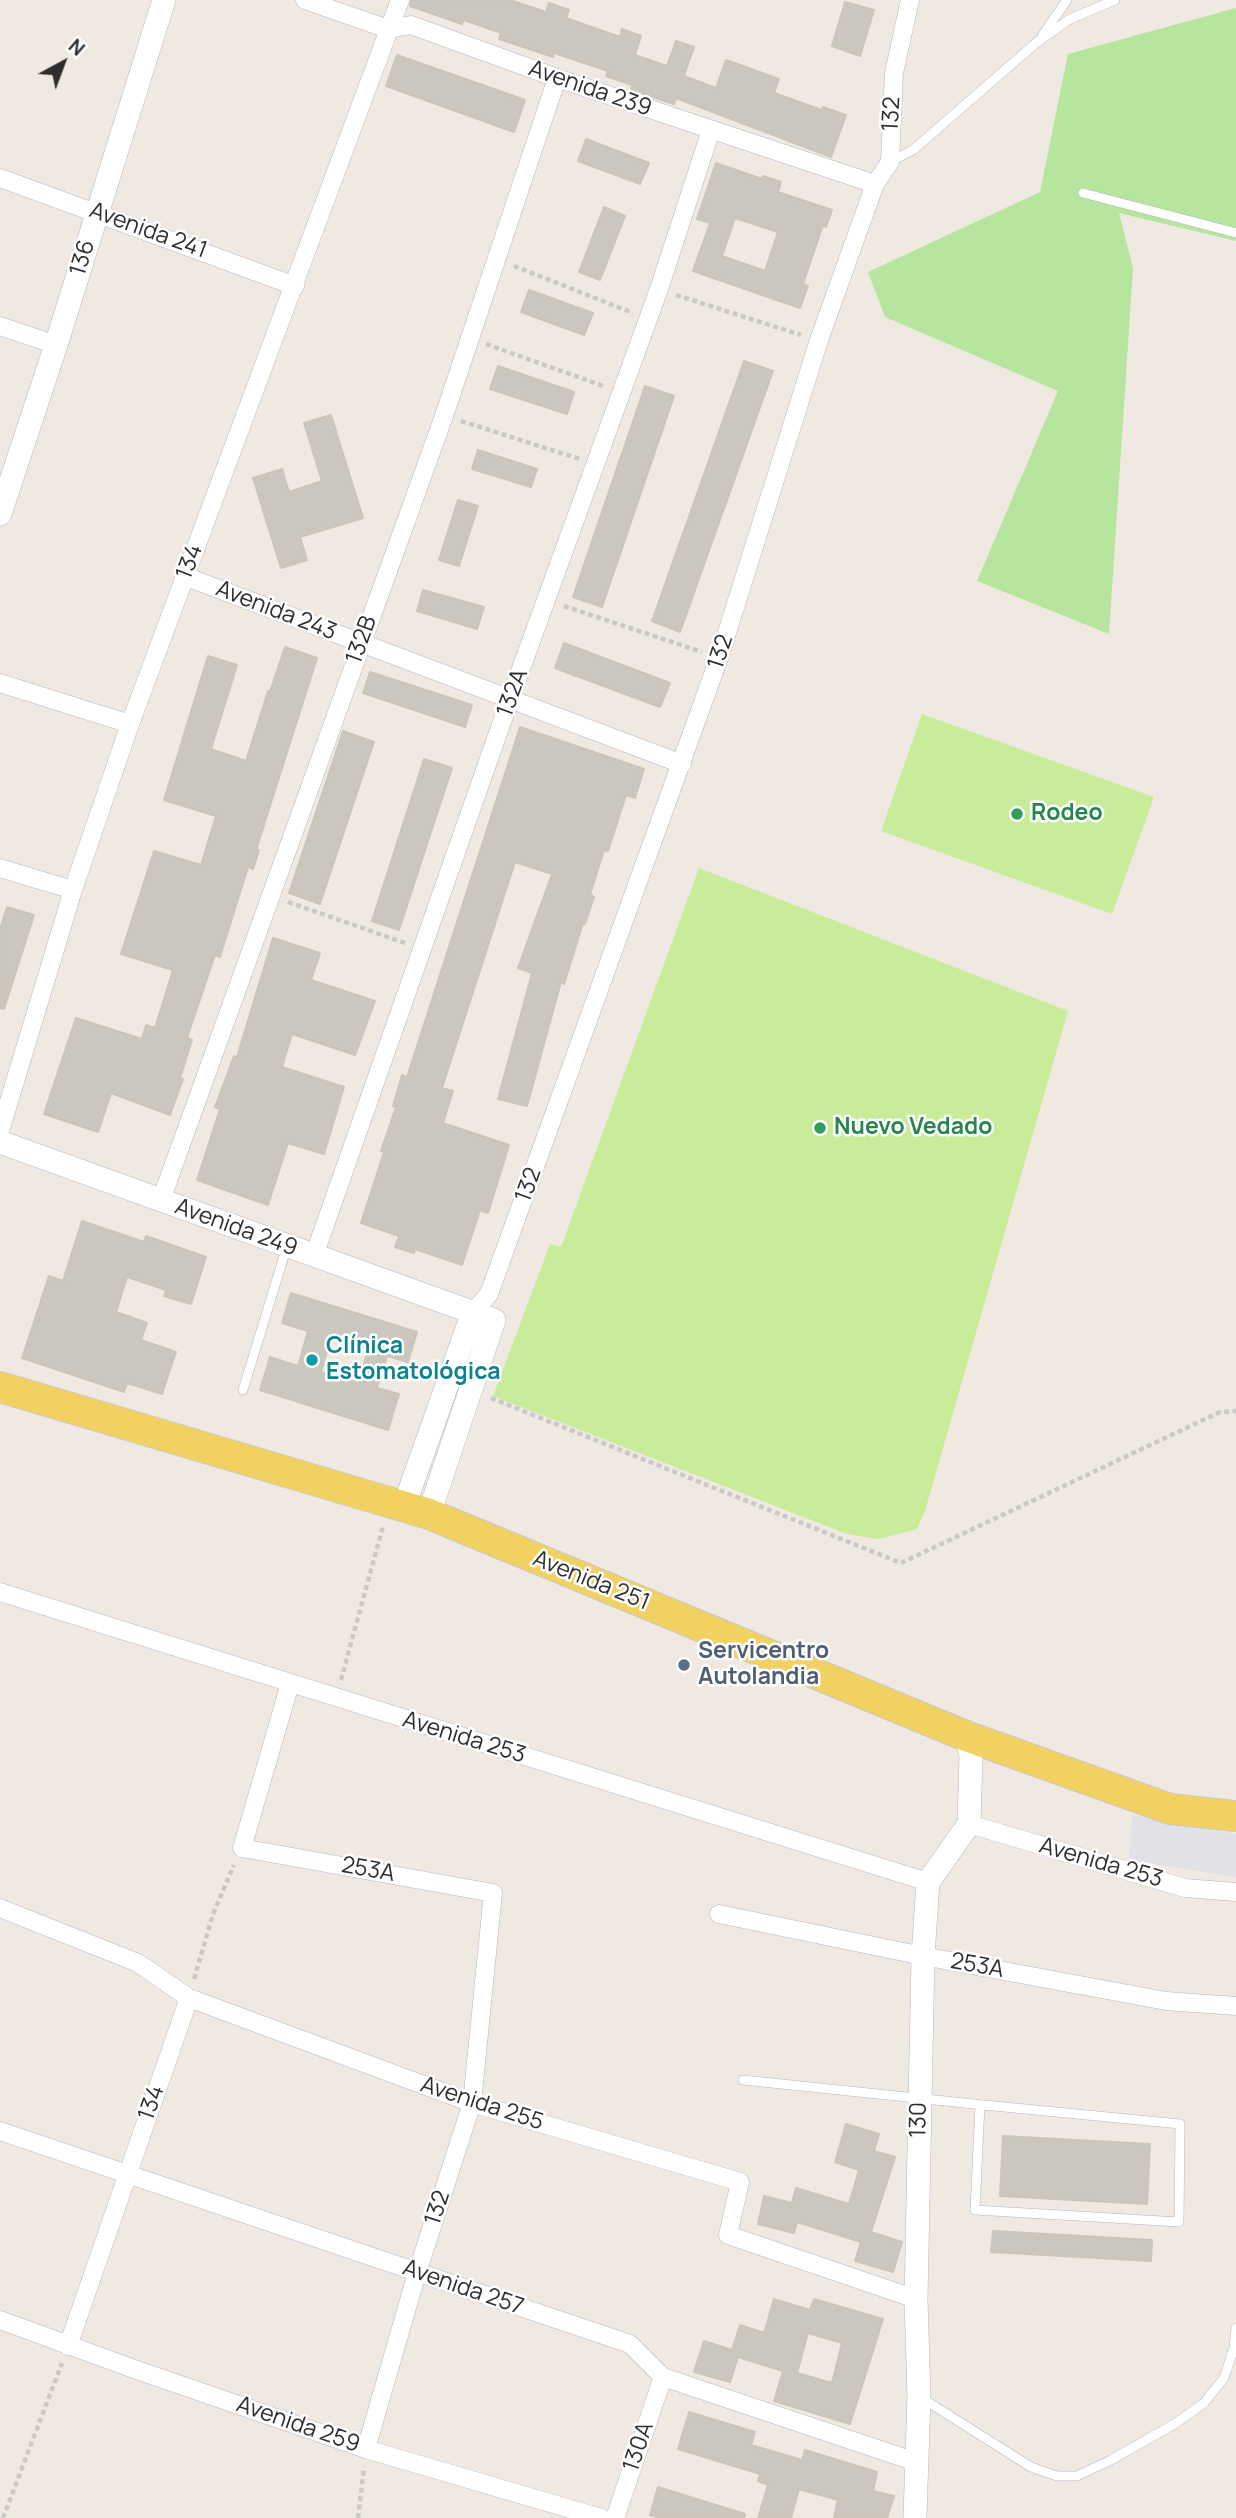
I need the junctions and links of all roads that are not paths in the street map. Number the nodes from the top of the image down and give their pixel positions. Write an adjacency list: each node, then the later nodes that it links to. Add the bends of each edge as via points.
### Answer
1 (164, 0): 15 (street, 136)
2 (305, 0): 7 (street, Avenida 239)
3 (400, 0): 7 (street, 134)
4 (910, 0): 11 (street, 132, via 894,73)
5 (1067, 0): 8 (lane)
6 (1115, 0): 8 (lane, via 1070,19)
7 (388, 29): 9 (street, Avenida 239, via 411,25); 17 (street, 134)
8 (1037, 43): 11 (lane, via 913,150)
9 (557, 78): 10 (street, Avenida 239); 22 (street, 132B, via 444,415)
10 (711, 130): 13 (street, Avenida 239); 24 (street, 132A, via 597,465)
11 (890, 162): 13 (street, 132)
12 (0, 178): 15 (street, Avenida 241)
13 (875, 184): 26 (street, 132, via 819,340)
14 (1083, 193): 16 (lane)
15 (97, 213): 17 (street, Avenida 241); 19 (street, 136)
16 (1236, 233)
17 (295, 285): 21 (street, 134)
18 (0, 326): 19 (street)
19 (56, 345): 20 (street, 136)
20 (0, 514)
21 (184, 576): 22 (street, Avenida 243); 25 (street, 134)
22 (360, 643): 24 (street, Avenida 243); 31 (street, 132B)
23 (0, 683): 25 (street)
24 (510, 699): 26 (street, Avenida 243); 33 (street, 132A)
25 (130, 724): 28 (street, 134)
26 (682, 764): 34 (street, 132)
27 (0, 868): 28 (street)
28 (73, 890): 29 (street, 134)
29 (0, 1131)
30 (0, 1142): 31 (street, Avenida 249)
31 (161, 1200): 32 (street, Avenida 249)
32 (287, 1246): 33 (street, Avenida 249); 36 (lane)
33 (314, 1255): 34 (street, Avenida 249)
34 (483, 1316): 37 (street); 37 (street, 132, via 471,1390)
35 (0, 1387): 37 (main road, Avenida 251)
36 (243, 1390)
37 (407, 1507): 40 (main road, Avenida 251)
38 (0, 1592): 39 (street, Avenida 253)
39 (290, 1684): 43 (street, Avenida 253); 45 (street, 253A, via 242,1848)
40 (966, 1736): 41 (main road, Avenida 251, via 1170,1809); 42 (street, via 971,1755)
41 (1236, 1816)
42 (969, 1824): 43 (street); 44 (street, Avenida 253, via 1185,1888)
43 (928, 1882): 48 (street, 130)
44 (1236, 1892)
45 (493, 1893): 53 (street, 132)
46 (0, 1908): 49 (street, Avenida 255, via 138,1963)
47 (719, 1914): 48 (street, 253A)
48 (923, 1956): 50 (street, 253A, via 1166,2001); 52 (street, 130)
49 (189, 1998): 53 (street, Avenida 255); 56 (street, 134)
50 (1236, 2006)
51 (743, 2080): 52 (lane)
52 (920, 2100): 54 (lane); 58 (street, 130)
53 (472, 2103): 57 (street, 132); 58 (street, Avenida 255, via 740,2182 728,2235)
54 (980, 2105): 54 (lane, via 1180,2124 1179,2222 975,2210)
55 (0, 2131): 56 (street, Avenida 257)
56 (127, 2174): 57 (street, Avenida 257); 61 (street, 134)
57 (417, 2273): 62 (street, Avenida 257, via 630,2344); 64 (street, 132)
58 (916, 2299): 63 (street, 130)
59 (0, 2320): 61 (street, Avenida 259)
60 (1236, 2328): 63 (lane, via 1224,2378 1204,2403 1077,2476 1058,2476 1031,2467)
61 (68, 2346): 64 (street, Avenida 259)
62 (663, 2377): 65 (street, Avenida 257); 67 (street, 130A)
63 (919, 2396): 65 (street, 130)
64 (366, 2449): 66 (street, Avenida 259)
65 (916, 2462): 68 (street, 130)
66 (600, 2518)
67 (615, 2518)
68 (915, 2518)

